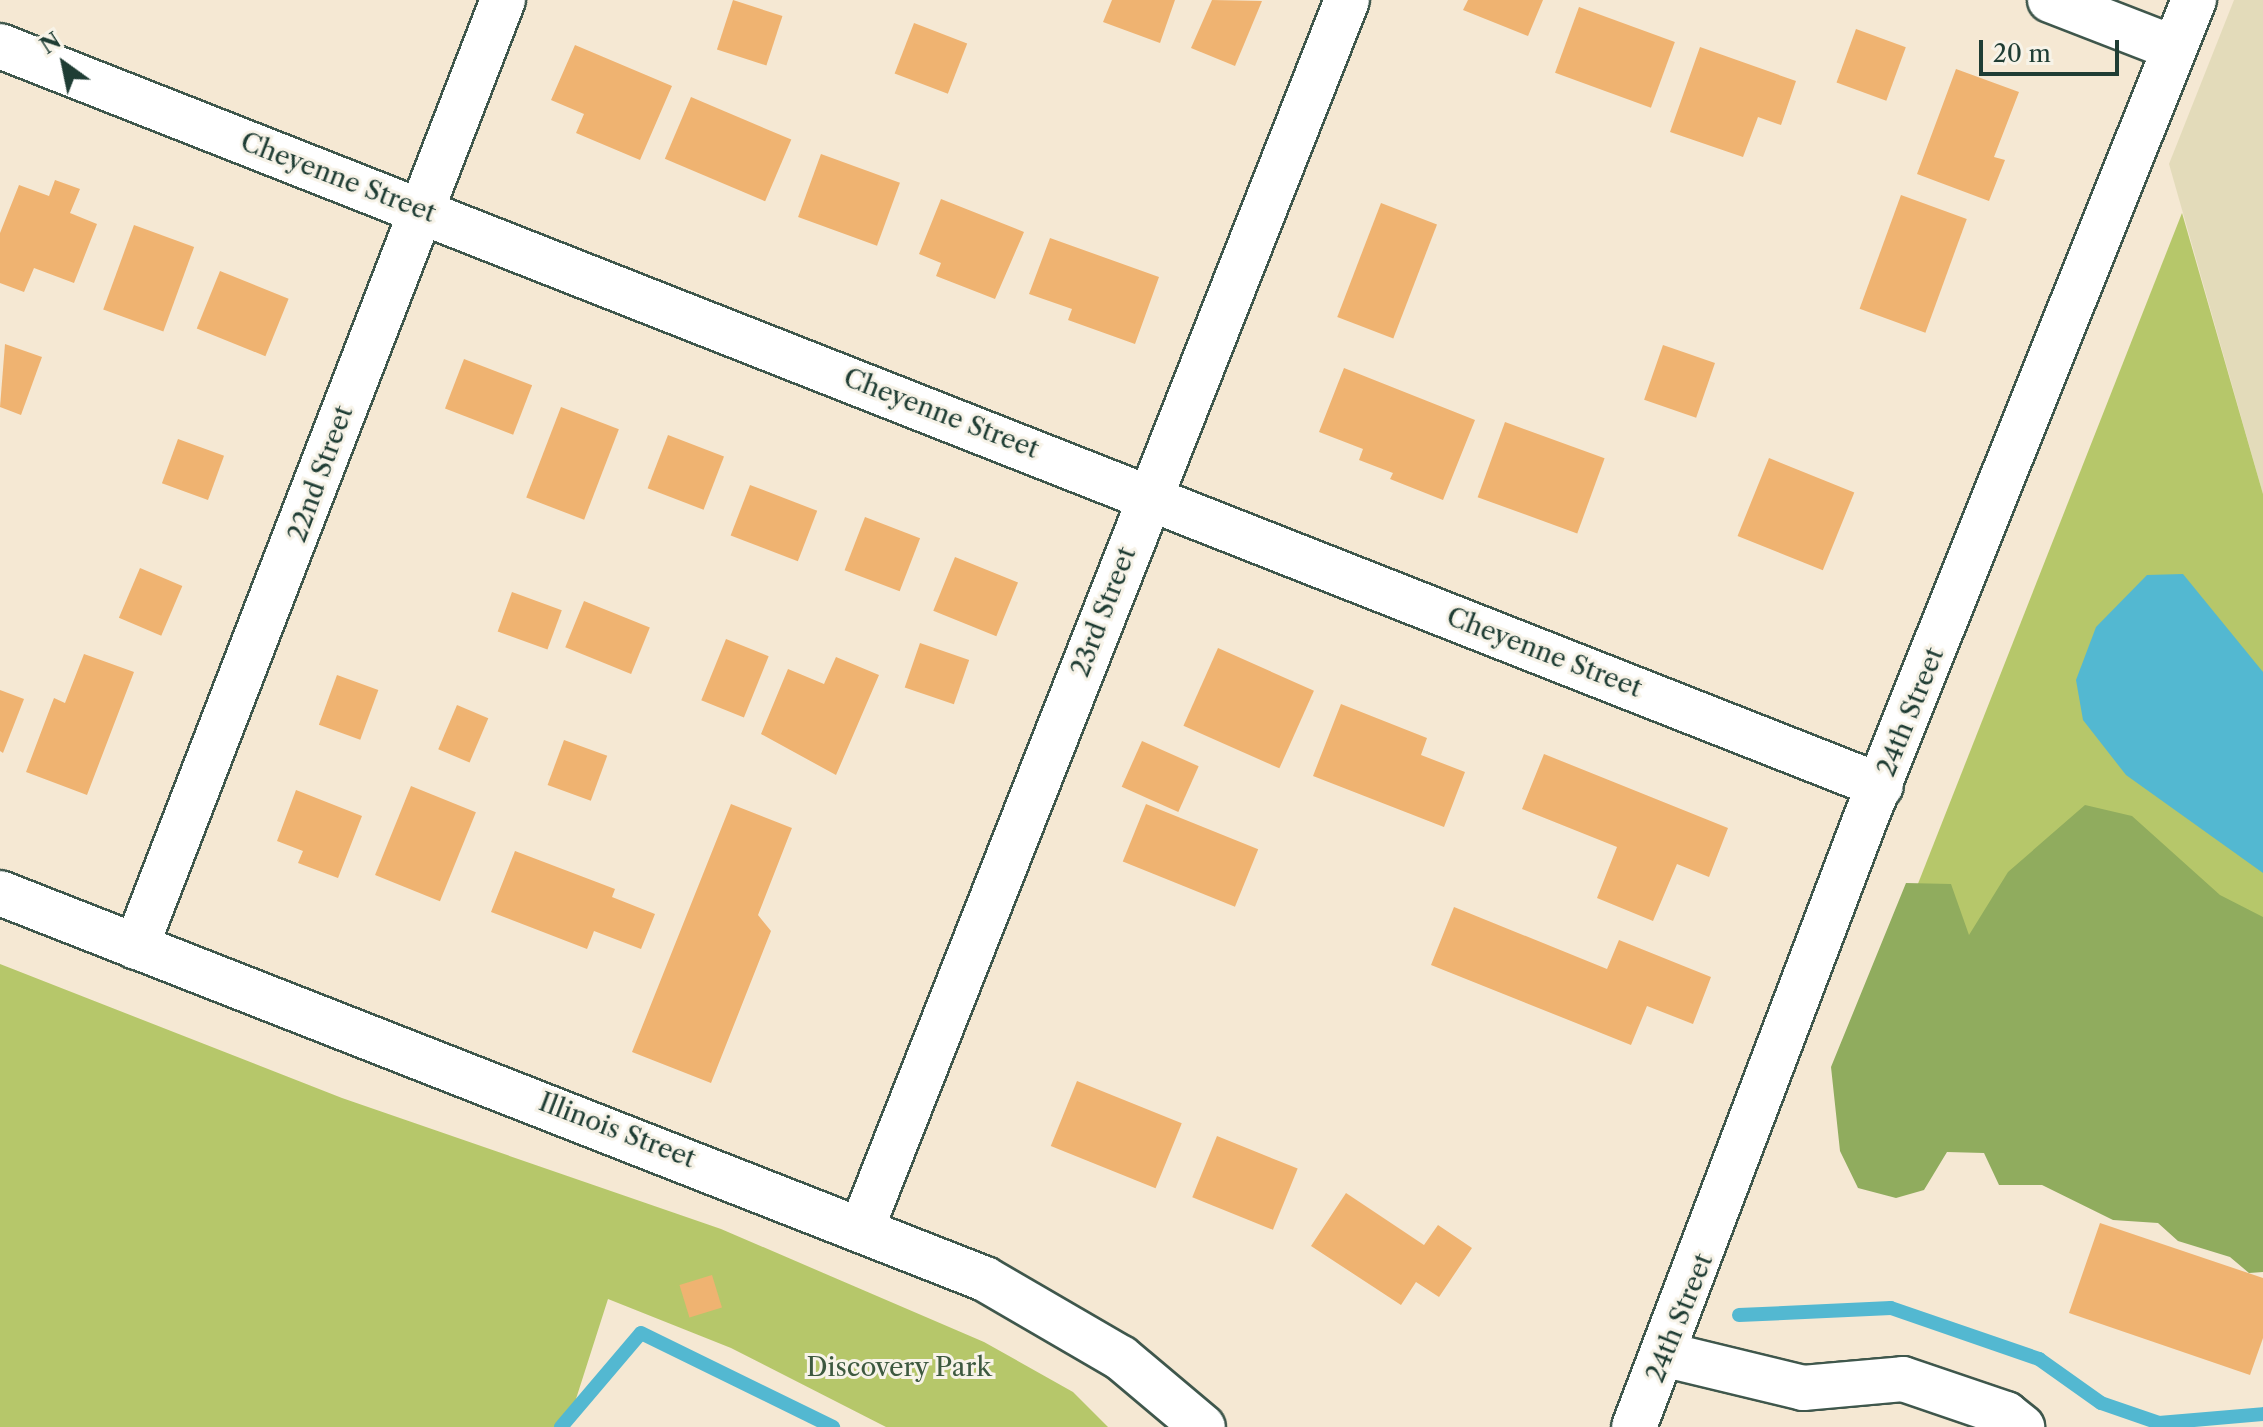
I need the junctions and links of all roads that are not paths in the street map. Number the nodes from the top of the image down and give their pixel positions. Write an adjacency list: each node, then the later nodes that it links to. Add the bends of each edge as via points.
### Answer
1 (503, 0): 7 (street, 22nd Street)
2 (1347, 0): 8 (street, 23rd Street)
3 (2050, 0): 6 (street)
4 (2194, 0): 6 (street, 24th Street)
5 (0, 46): 7 (street, Cheyenne Street)
6 (2174, 48): 9 (street, 24th Street)
7 (419, 209): 8 (street, Cheyenne Street); 11 (street, 22nd Street)
8 (1151, 497): 9 (street, Cheyenne Street); 12 (street, 23rd Street)
9 (1881, 786): 13 (street, 24th Street)
10 (0, 893): 11 (street, Illinois Street)
11 (136, 947): 12 (street, Illinois Street)
12 (863, 1225): 14 (street, Illinois Street, via 1056,1314)
13 (1667, 1355): 15 (street, 24th Street); 16 (street, via 1803,1388 1903,1379 2006,1414)
14 (1203, 1427)
15 (1634, 1427)
16 (2022, 1427)

